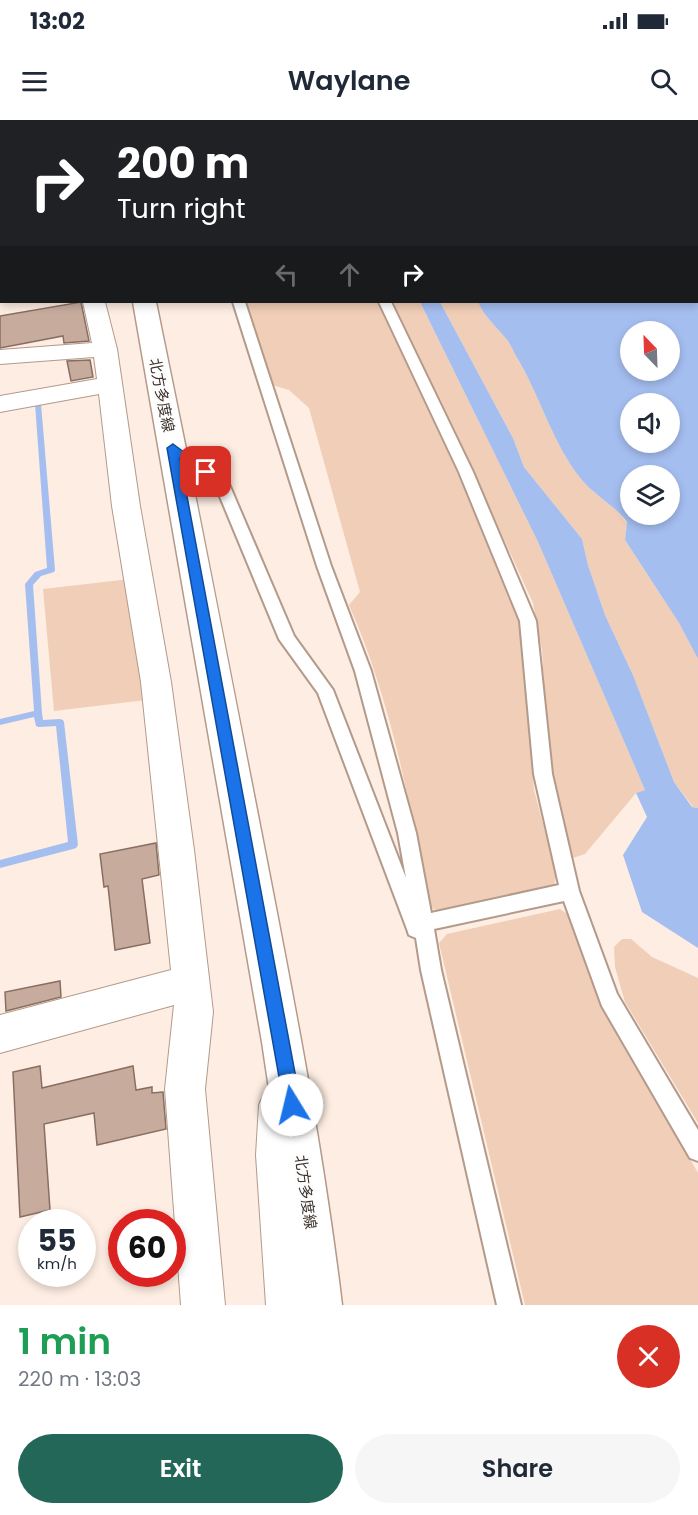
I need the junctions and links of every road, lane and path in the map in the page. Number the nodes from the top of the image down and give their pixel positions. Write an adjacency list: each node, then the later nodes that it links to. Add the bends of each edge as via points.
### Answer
1 (94, 303): 5 (street)
2 (144, 303): 9 (main road, 北方多度線)
3 (239, 303): 11 (lane, via 324,566 363,671 407,833)
4 (385, 303): 10 (lane, via 466,472 528,621 543,774)
5 (105, 349): 6 (street); 7 (street)
6 (0, 357)
7 (110, 384): 8 (street); 13 (street, via 165,742)
8 (0, 404)
9 (173, 448): 12 (lane, via 222,484 287,639 326,690); 15 (main road, 北方多度線)
10 (570, 891): 11 (lane); 16 (lane, via 609,999)
11 (423, 923): 12 (lane)
12 (431, 970): 20 (lane)
13 (190, 982): 14 (street); 17 (street, via 194,1012 185,1089)
14 (0, 1034)
15 (282, 1041): 18 (street, via 277,1155); 19 (main road, 北方多度線, via 306,1189)
16 (698, 1150)
17 (203, 1305)
18 (288, 1305)
19 (319, 1305)
20 (508, 1305)

